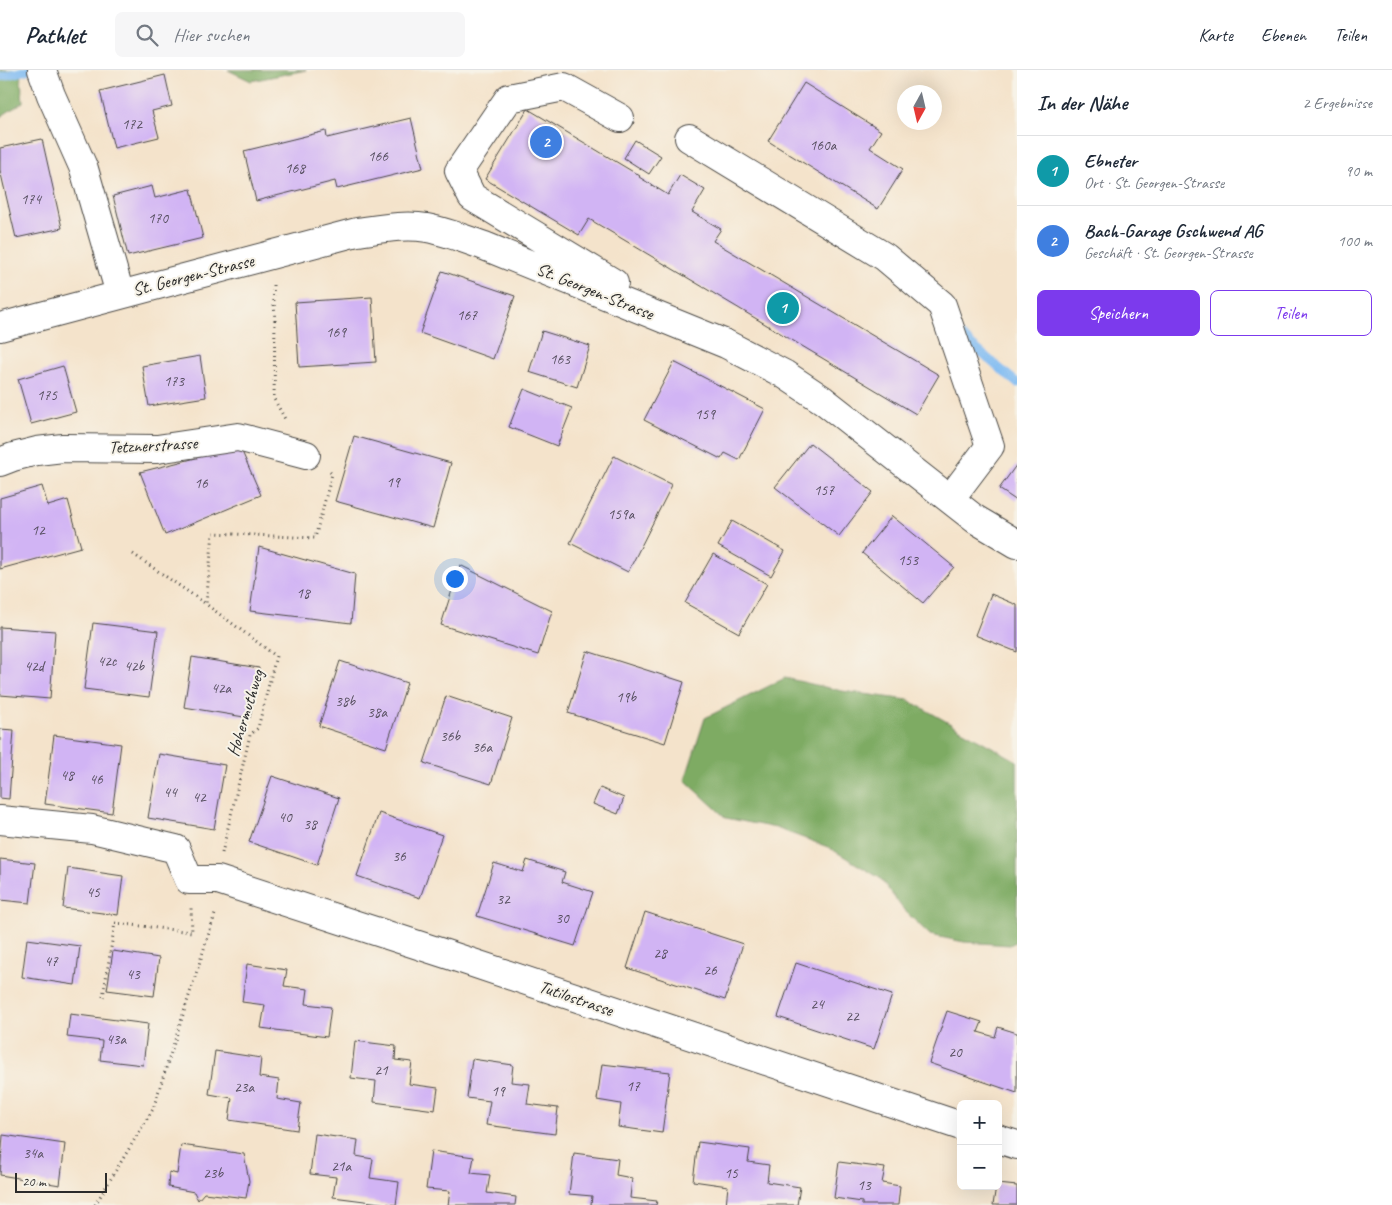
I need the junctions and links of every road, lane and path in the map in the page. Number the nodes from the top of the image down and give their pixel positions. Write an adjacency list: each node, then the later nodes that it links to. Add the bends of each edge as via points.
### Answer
1 (42, 70): 5 (street, St. Georgen-Strasse, via 84,169)
2 (620, 118): 6 (street, via 564,87 510,98 459,171 472,197 614,283)
3 (689, 138): 12 (street, via 885,257 942,305 990,446)
4 (273, 283): 8 (path, via 274,399)
5 (120, 294): 6 (street, St. Georgen-Strasse, via 357,232 401,227 426,228 455,236); 7 (street, St. Georgen-Strasse)
6 (608, 296): 12 (street, St. Georgen-Strasse, via 726,344 784,374 823,400)
7 (0, 327)
8 (289, 425)
9 (306, 455): 10 (street, Tetznerstrasse, via 238,438 157,449 64,448 13,456)
10 (0, 462)
11 (332, 477): 15 (path, via 315,538 213,533)
12 (950, 499): 13 (street, St. Georgen-Strasse)
13 (1017, 544)
14 (133, 554): 15 (path)
15 (206, 604): 17 (path, Hohermuthweg, via 276,656 258,728 250,735)
16 (0, 820): 18 (street, via 92,829 176,849)
17 (220, 860)
18 (189, 880): 21 (street, Tutilostrasse, via 218,880); 24 (path, via 219,904 153,1109)
19 (192, 932): 20 (path, via 115,922)
20 (103, 997)
21 (957, 1125)
22 (1002, 1139): 23 (street)
23 (1017, 1145)
24 (95, 1205)

